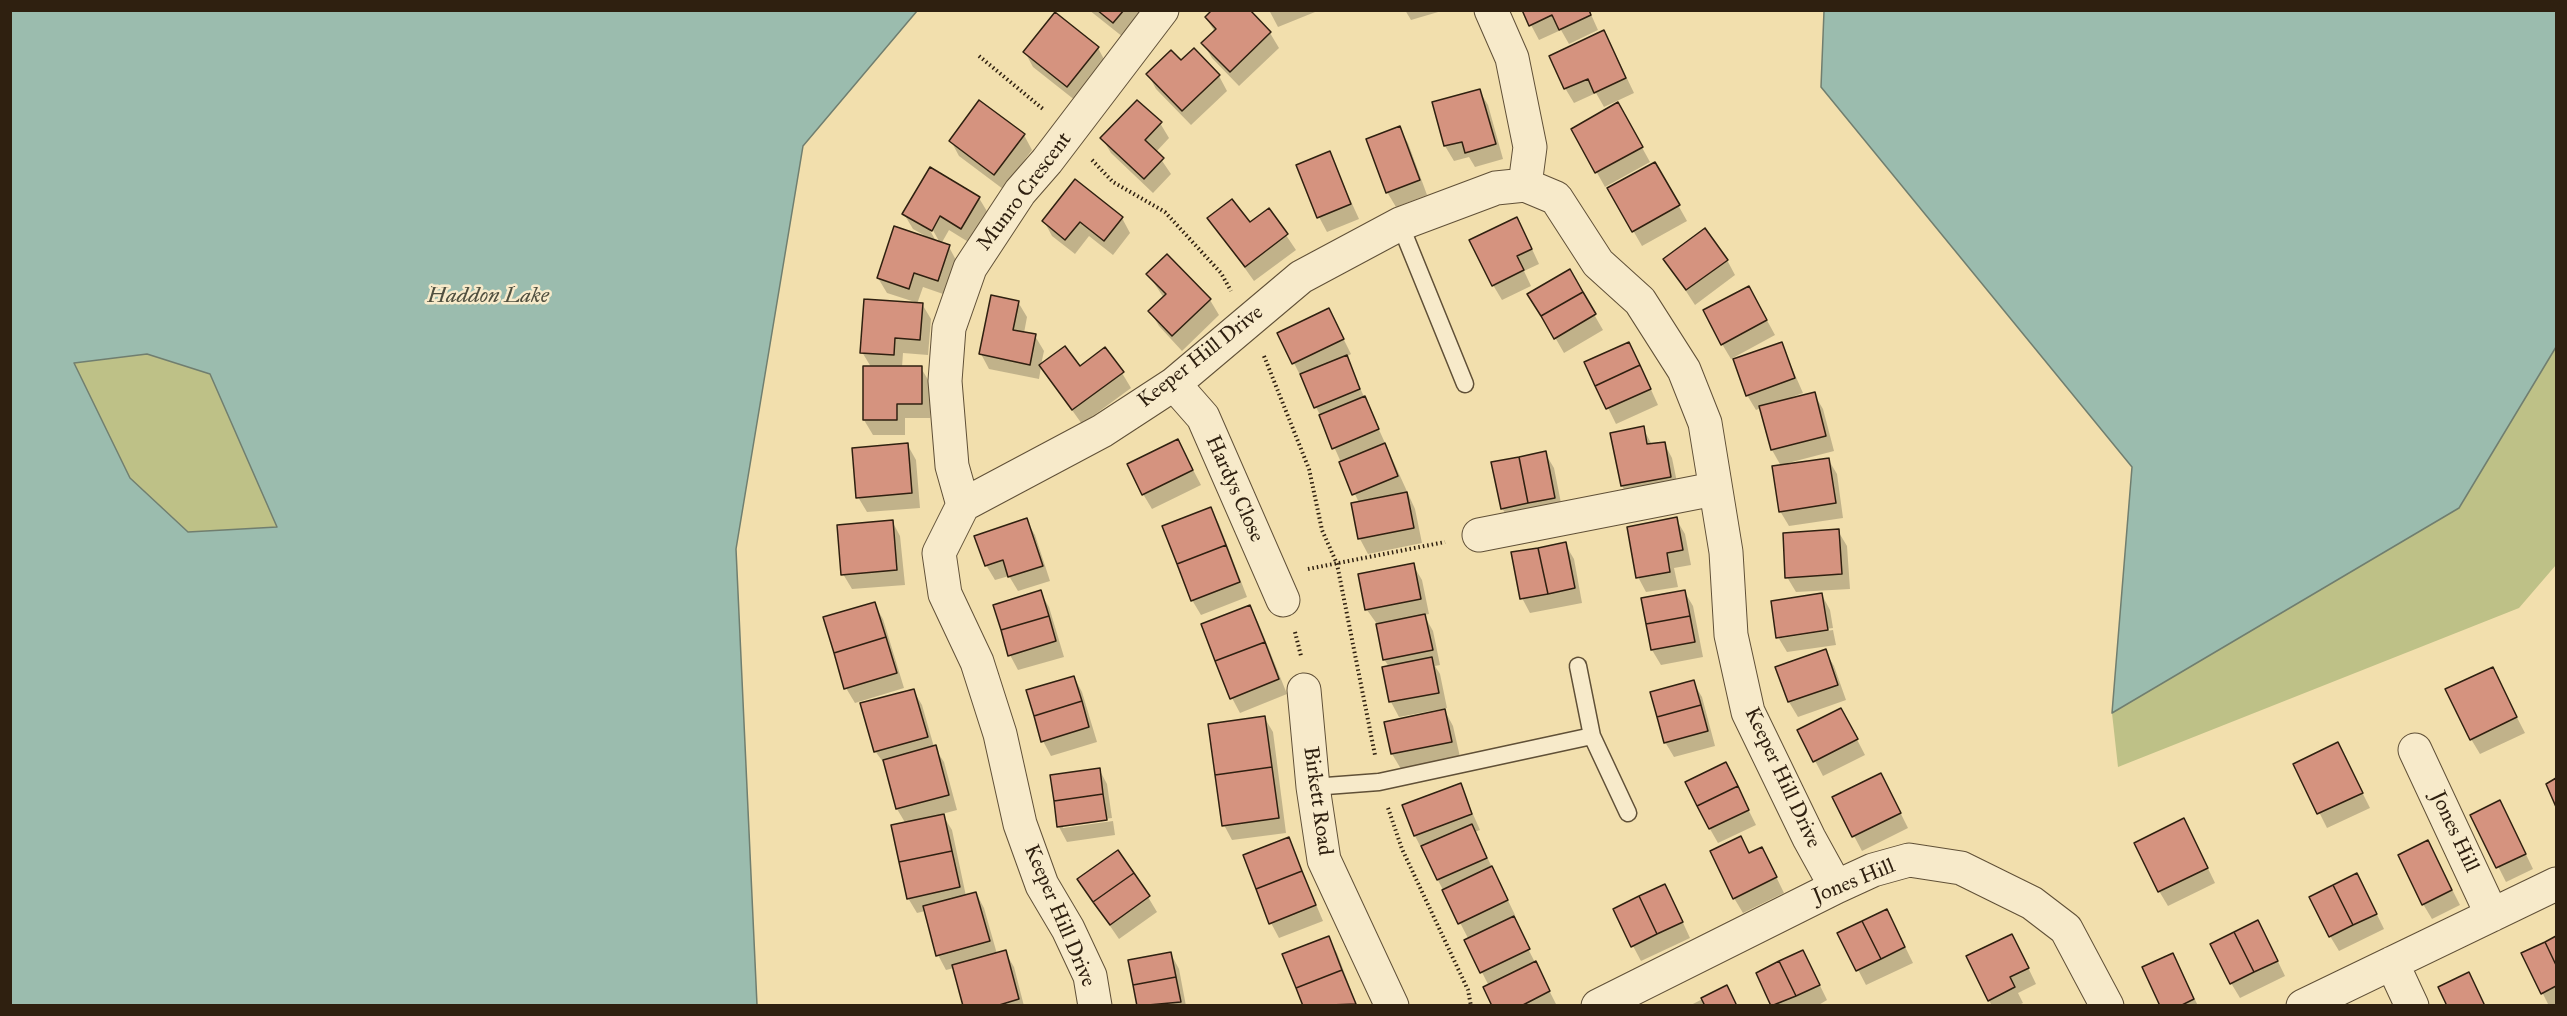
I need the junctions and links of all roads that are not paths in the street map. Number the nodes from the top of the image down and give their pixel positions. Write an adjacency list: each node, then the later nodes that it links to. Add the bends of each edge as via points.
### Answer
1 (1162, 10): 8 (street, Munro Crescent, via 1020,192 970,268 949,328 945,381 952,466)
2 (1491, 10): 3 (street, via 1512,58 1530,147)
3 (1525, 184): 4 (street, Keeper Hill Drive, via 1497,188); 7 (street, Keeper Hill Drive, via 1556,198 1598,263 1640,301 1684,370 1704,423)
4 (1400, 224): 5 (street, Keeper Hill Drive, via 1301,277); 6 (lane)
5 (1174, 384): 8 (street, Keeper Hill Drive, via 1102,431); 10 (street, Hardys Close, via 1203,417)
6 (1465, 384)
7 (1714, 489): 9 (street); 18 (street, Keeper Hill Drive, via 1726,552 1731,635 1748,712)
8 (963, 505): 21 (street, Keeper Hill Drive, via 939,553 945,594 977,662 1000,734 1020,824 1042,885 1090,976)
9 (1479, 535)
10 (1278, 588)
11 (1578, 666): 13 (lane)
12 (1304, 690): 15 (street, Birkett Road)
13 (1592, 736): 15 (lane, via 1379,782); 16 (lane)
14 (2415, 750): 19 (street, Jones Hill)
15 (1313, 787): 22 (street, Birkett Road, via 1324,860)
16 (1628, 813)
17 (2556, 884): 19 (street)
18 (1836, 887): 23 (street, Jones Hill); 24 (street, Jones Hill, via 1873,870 1909,860 1961,868 2032,903 2066,929)
19 (2492, 915): 20 (street)
20 (2392, 963): 25 (street); 26 (street)
21 (1095, 1005)
22 (1392, 1005)
23 (1598, 1005)
24 (2108, 1005)
25 (2303, 1005)
26 (2412, 1005)

